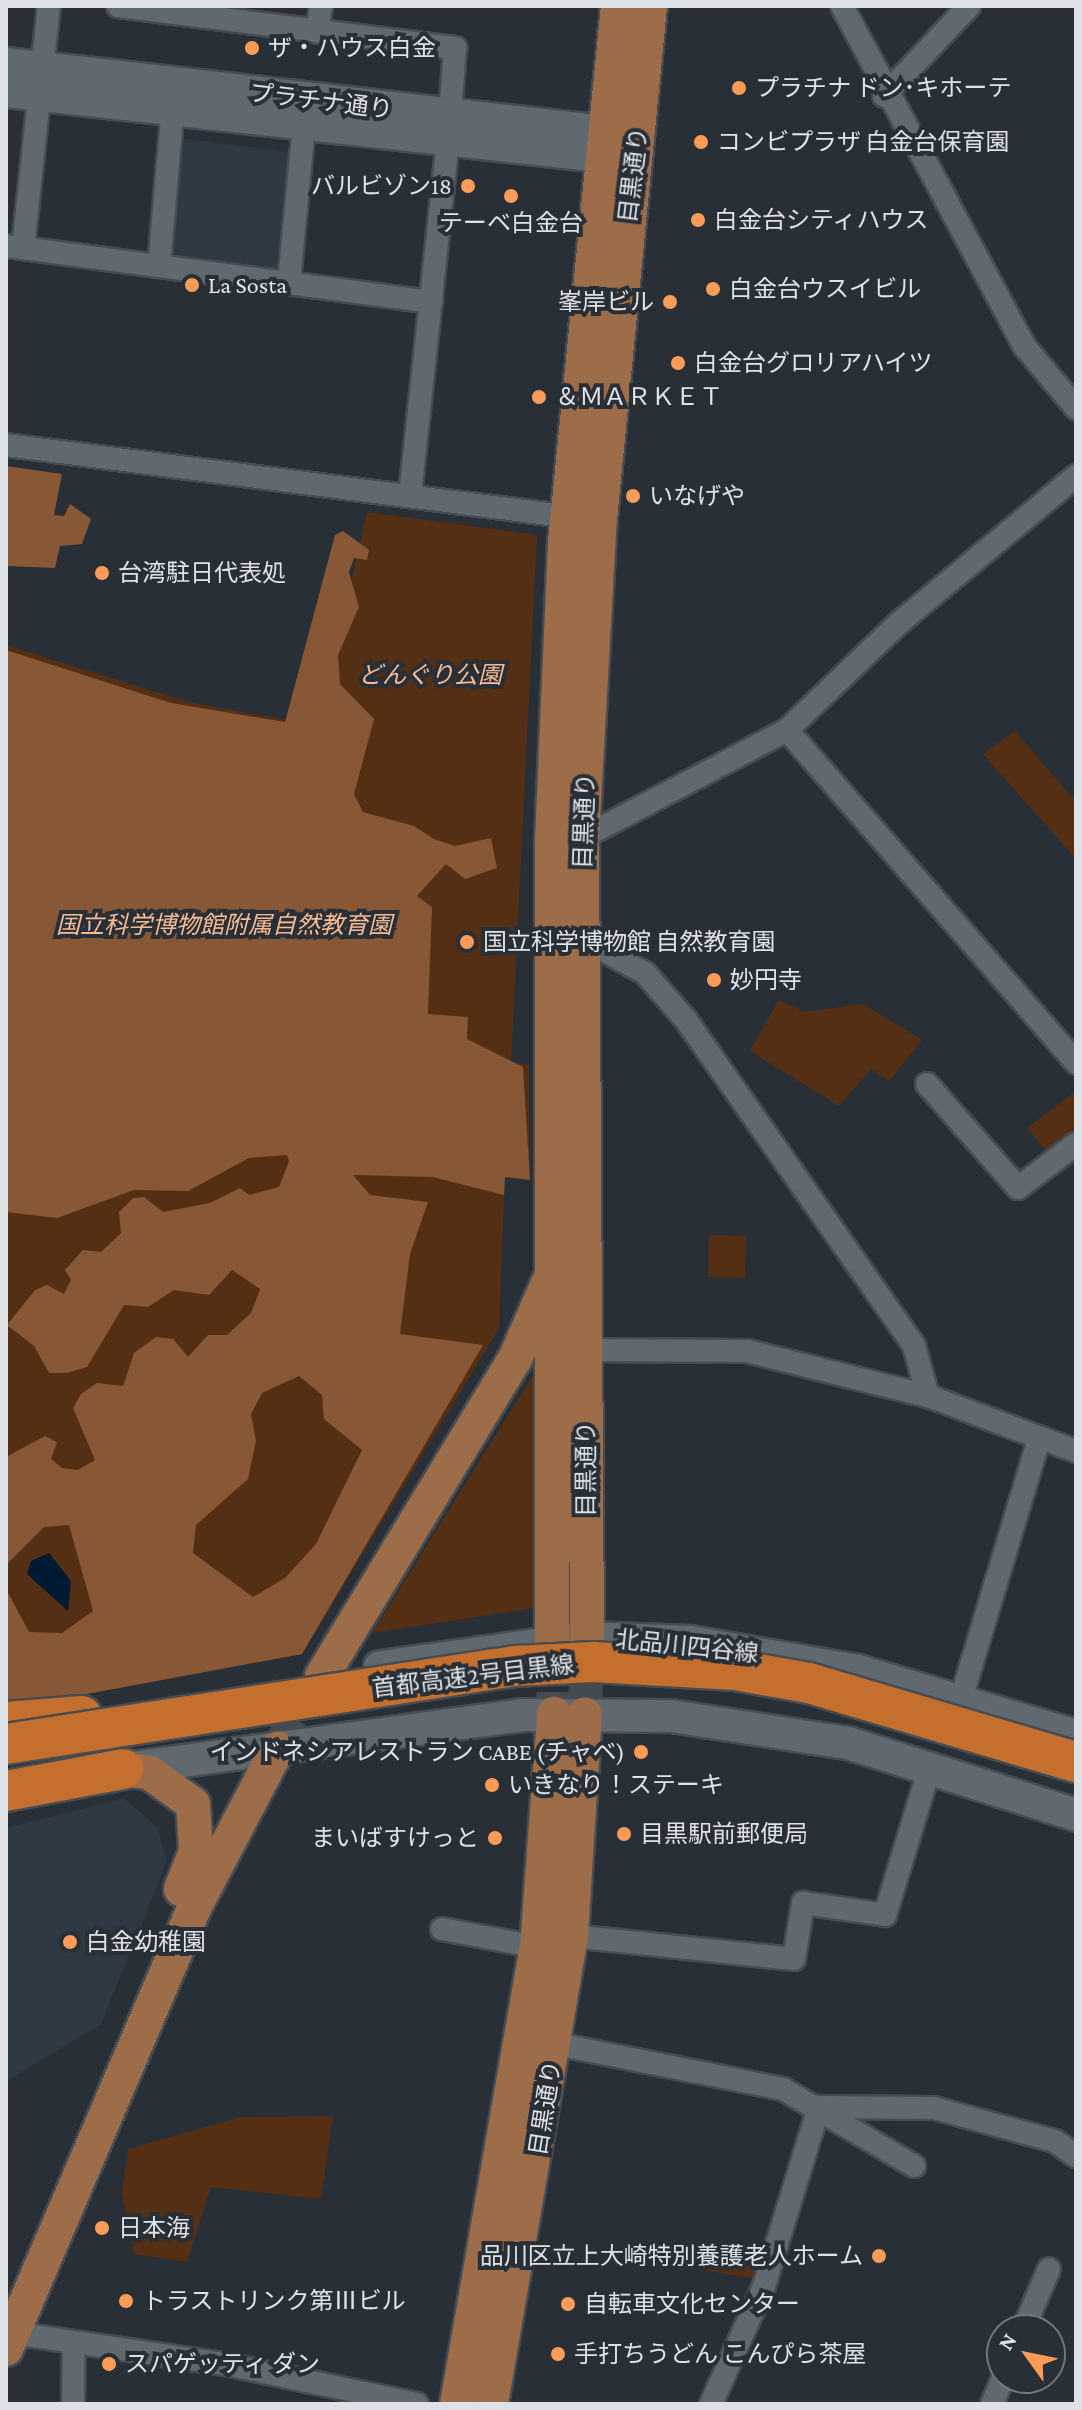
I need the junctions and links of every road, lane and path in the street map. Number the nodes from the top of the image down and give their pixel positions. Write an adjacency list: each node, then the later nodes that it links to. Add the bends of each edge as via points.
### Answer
1 (49, 6): 11 (street)
2 (118, 6): 8 (street)
3 (321, 6): 9 (street)
4 (618, 6): 17 (main road, 目黒通り)
5 (650, 6): 17 (main road, 目黒通り)
6 (842, 6): 13 (street)
7 (969, 6): 13 (street)
8 (249, 15): 9 (street)
9 (317, 32): 16 (street, via 455,48)
10 (6, 64): 11 (main road, プラチナ通り)
11 (42, 82): 12 (main road, プラチナ通り); 14 (main road, プラチナ通り); 18 (street)
12 (6, 91)
13 (884, 96): 22 (street, via 1025,347)
14 (174, 97): 15 (main road, プラチナ通り); 16 (main road, プラチナ通り); 19 (street)
15 (304, 126): 16 (main road, プラチナ通り); 20 (street)
16 (449, 128): 17 (main road, プラチナ通り); 21 (street)
17 (619, 146): 26 (main road, 目黒通り)
18 (14, 247): 19 (street)
19 (159, 266): 20 (street)
20 (289, 281): 21 (street)
21 (431, 302): 25 (street)
22 (1076, 408)
23 (6, 445): 25 (street)
24 (1076, 476): 27 (street, via 899,623)
25 (410, 495): 26 (street)
26 (584, 518): 28 (main road, 目黒通り); 33 (main road, 目黒通り, via 552,840)
27 (787, 730): 28 (street); 30 (street)
28 (582, 838): 29 (main road, 目黒通り)
29 (581, 938): 34 (main road, 目黒通り); 35 (street, via 645,973 686,1020 914,1346)
30 (1076, 1063)
31 (927, 1084): 32 (street, via 1018,1188)
32 (1076, 1144)
33 (557, 1208): 39 (main road, 目黒通り); 40 (main road, 目黒通り, via 553,1270 515,1359)
34 (587, 1350): 35 (street, via 747,1351); 38 (main road, 目黒通り)
35 (928, 1396): 36 (street)
36 (1039, 1439): 37 (street); 41 (street)
37 (1076, 1451)
38 (587, 1638): 39 (main road, 北品川四谷線); 41 (main road, 北品川四谷線, via 755,1652)
39 (552, 1641): 40 (main road, 北品川四谷線)
40 (322, 1676): 43 (main road, 北品川四谷線)
41 (961, 1699): 46 (main road, 北品川四谷線)
42 (570, 1714): 48 (main road); 52 (main road, via 755,1727 848,1743); 58 (main road, 目黒通り); 59 (main road, 目黒通り)
43 (86, 1716): 44 (highway); 45 (main road, 北品川四谷線)
44 (6, 1722)
45 (6, 1728)
46 (1076, 1736)
47 (6, 1744): 49 (highway, 首都高速2号目黒線, bridge, via 515,1666 593,1662 735,1670 809,1683)
48 (278, 1748): 50 (main road); 61 (main road, via 236,1821)
49 (1076, 1762)
50 (123, 1769): 53 (main road); 55 (highway); 61 (main road, via 174,1785 193,1804 199,1825)
51 (6, 1770): 54 (highway, 首都高速2号目黒線, via 441,1703 604,1690 804,1710)
52 (929, 1770): 56 (main road); 58 (street, via 885,1915 803,1903 794,1959)
53 (6, 1784)
54 (1076, 1788)
55 (6, 1791)
56 (1076, 1815)
57 (442, 1929): 59 (street)
58 (571, 1936): 60 (main road, 目黒通り)
59 (537, 1947): 71 (main road, 目黒通り)
60 (556, 2044): 62 (street, via 783,2089); 72 (main road, 目黒通り)
61 (133, 2046): 67 (main road)
62 (819, 2107): 63 (street, via 934,2108 1055,2141); 64 (street); 73 (street, via 764,2286)
63 (1076, 2156)
64 (914, 2166)
65 (1049, 2269): 66 (street)
66 (1030, 2314)
67 (9, 2341): 68 (street)
68 (74, 2343): 69 (street); 70 (street)
69 (73, 2404)
70 (417, 2404)
71 (457, 2404)
72 (491, 2404)
73 (711, 2404)

